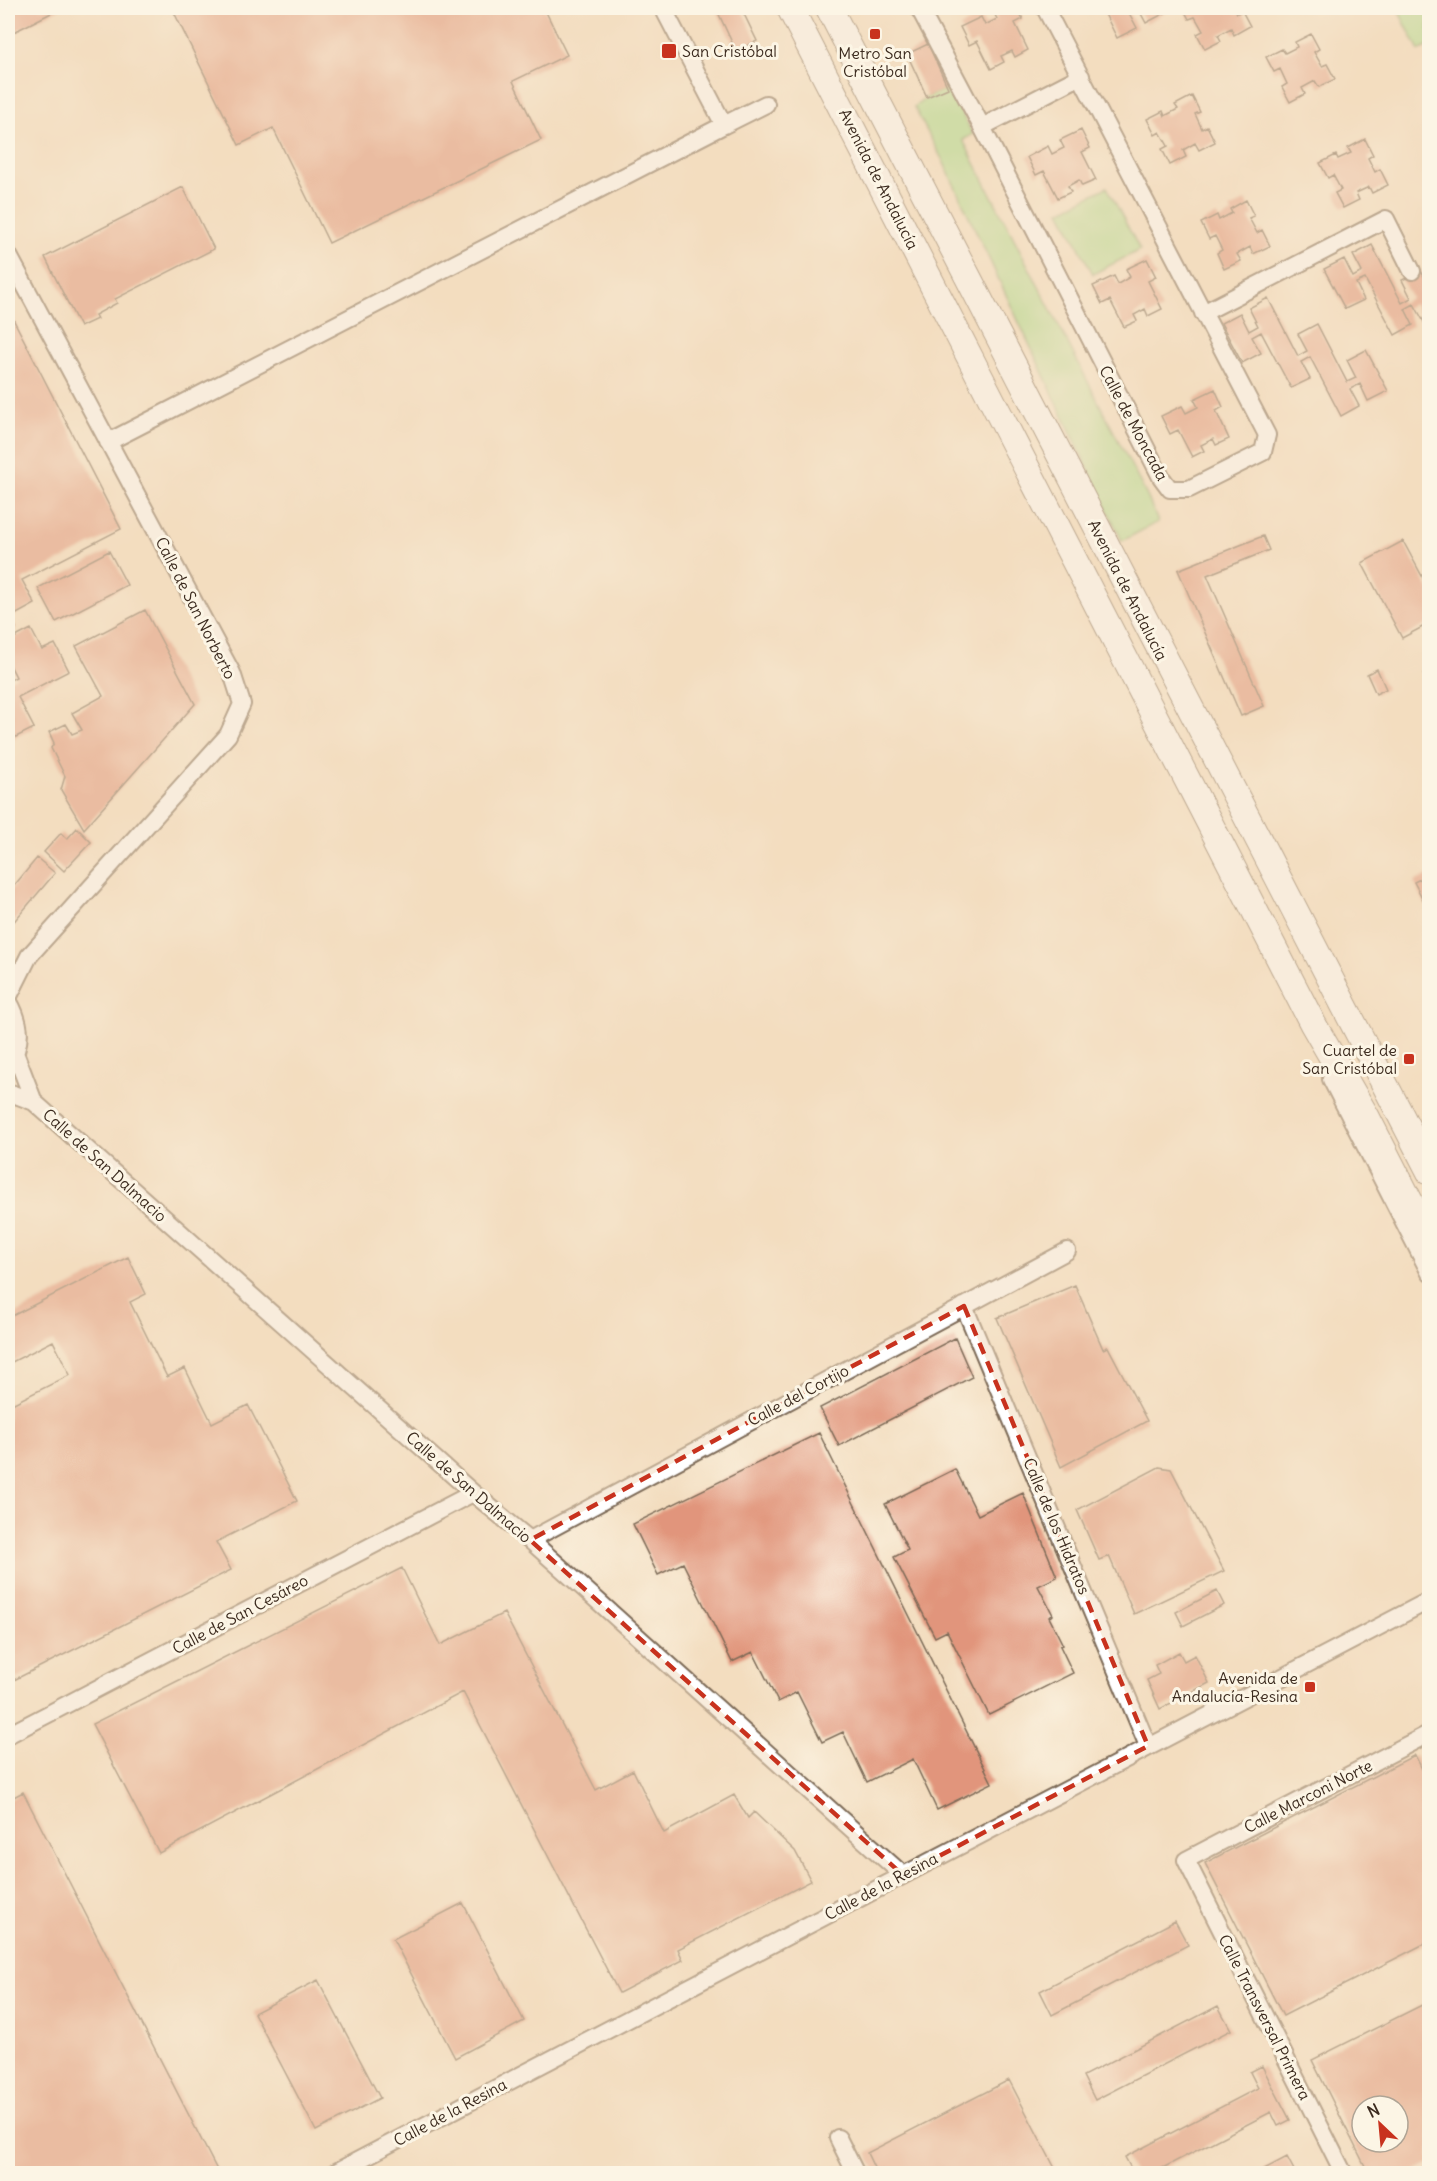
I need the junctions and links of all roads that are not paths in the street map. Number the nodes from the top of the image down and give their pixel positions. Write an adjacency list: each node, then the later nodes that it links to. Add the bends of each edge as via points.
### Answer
1 (663, 8): 8 (street)
2 (790, 8): 17 (main road, Avenida de Andalucía)
3 (829, 8): 21 (main road, Avenida de Andalucía)
4 (919, 8): 9 (street, Calle de Moncada)
5 (1045, 8): 6 (street, Calle de Moncada)
6 (1081, 76): 9 (street); 12 (street, Calle de Moncada)
7 (766, 104): 8 (street)
8 (724, 125): 13 (street)
9 (982, 127): 12 (street, Calle de Moncada, via 1170,489 1189,489 1263,452 1267,435)
10 (8, 254): 13 (street, Calle de San Norberto)
11 (1412, 270): 12 (street, via 1386,219)
12 (1203, 313)
13 (108, 442): 14 (street, Calle de San Norberto, via 232,673 242,704 228,735)
14 (29, 956): 15 (street, Calle de San Norberto); 16 (street, Calle de San Norberto)
15 (8, 970)
16 (8, 999): 18 (street, via 19,1025)
17 (1313, 1024): 22 (main road, Avenida de Andalucía); 24 (street, Avenida de Andalucía, via 1326,1069)
18 (12, 1061): 20 (street, Calle de San Dalmacio)
19 (8, 1092): 20 (street, Calle de San Dalmacio)
20 (34, 1102): 26 (street, Calle de San Dalmacio)
21 (1430, 1172)
22 (1430, 1241)
23 (1067, 1251): 25 (street, Calle del Cortijo)
24 (1430, 1273)
25 (964, 1306): 27 (street, Calle del Cortijo); 31 (street, Calle de los Hidratos)
26 (473, 1493): 27 (street, Calle de San Dalmacio); 30 (street, Calle de San Cesáreo)
27 (530, 1540): 33 (street, Calle de San Dalmacio)
28 (1430, 1600): 31 (street, Calle de la Resina)
29 (1430, 1733): 32 (street, Calle Marconi Norte)
30 (8, 1735)
31 (1148, 1746): 33 (street, Calle de la Resina)
32 (1186, 1860): 37 (street, Calle Transversal Primera)
33 (903, 1875): 35 (street, Calle de la Resina)
34 (838, 2138): 36 (street)
35 (332, 2174)
36 (856, 2174)
37 (1344, 2174)

